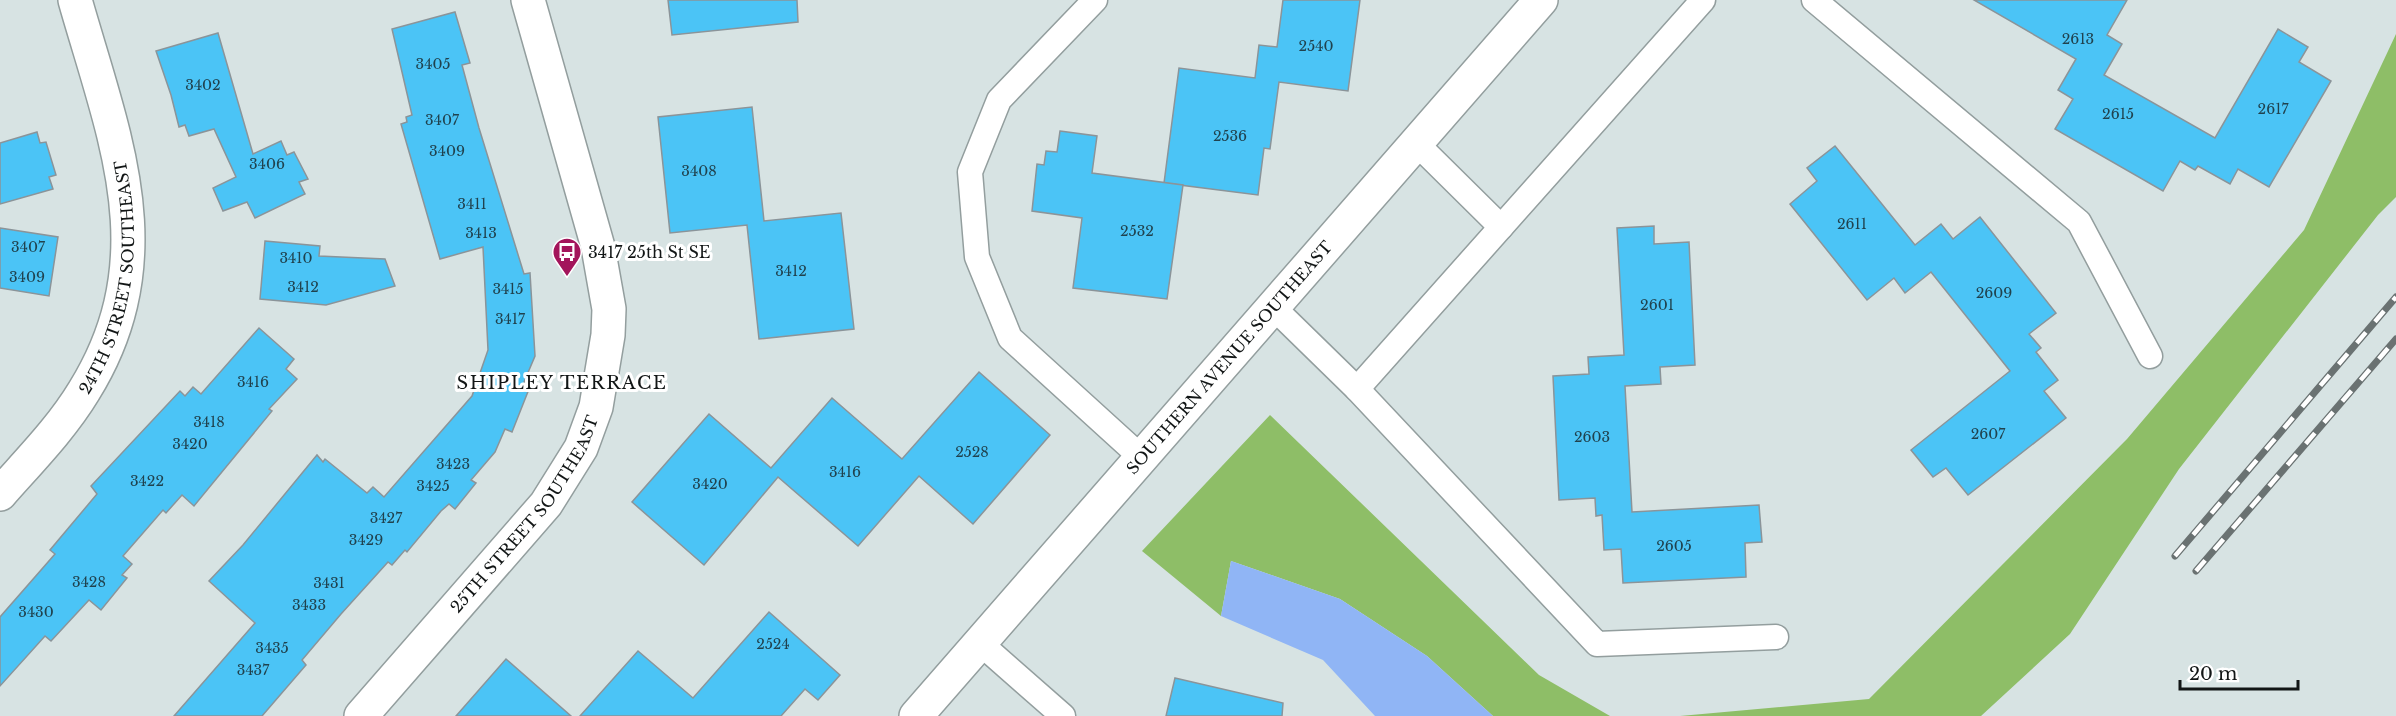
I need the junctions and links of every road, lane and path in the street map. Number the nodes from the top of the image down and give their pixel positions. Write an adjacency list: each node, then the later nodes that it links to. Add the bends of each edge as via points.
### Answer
1 (75, 0): 13 (street, 24TH STREET SOUTHEAST, via 122,167 128,221 126,280 110,339 83,392)
2 (528, 0): 16 (street, 25TH STREET SOUTHEAST, via 607,288 608,335 596,407 581,448 546,504)
3 (1095, 0): 12 (lane, via 999,100 970,172 977,256 1010,338)
4 (1541, 0): 7 (street, SOUTHERN AVENUE SOUTHEAST)
5 (1703, 0): 8 (lane)
6 (1814, 0): 10 (lane, via 2079,222)
7 (1416, 143): 8 (lane); 9 (street, SOUTHERN AVENUE SOUTHEAST)
8 (1501, 227): 11 (lane)
9 (1273, 307): 11 (lane); 12 (street, SOUTHERN AVENUE SOUTHEAST)
10 (2150, 356)
11 (1357, 389): 14 (lane, via 1597,644)
12 (1142, 458): 15 (street, SOUTHERN AVENUE SOUTHEAST)
13 (0, 494)
14 (1776, 637)
15 (980, 643): 17 (street, SOUTHERN AVENUE SOUTHEAST); 18 (lane)
16 (361, 716)
17 (916, 716)
18 (1064, 716)

